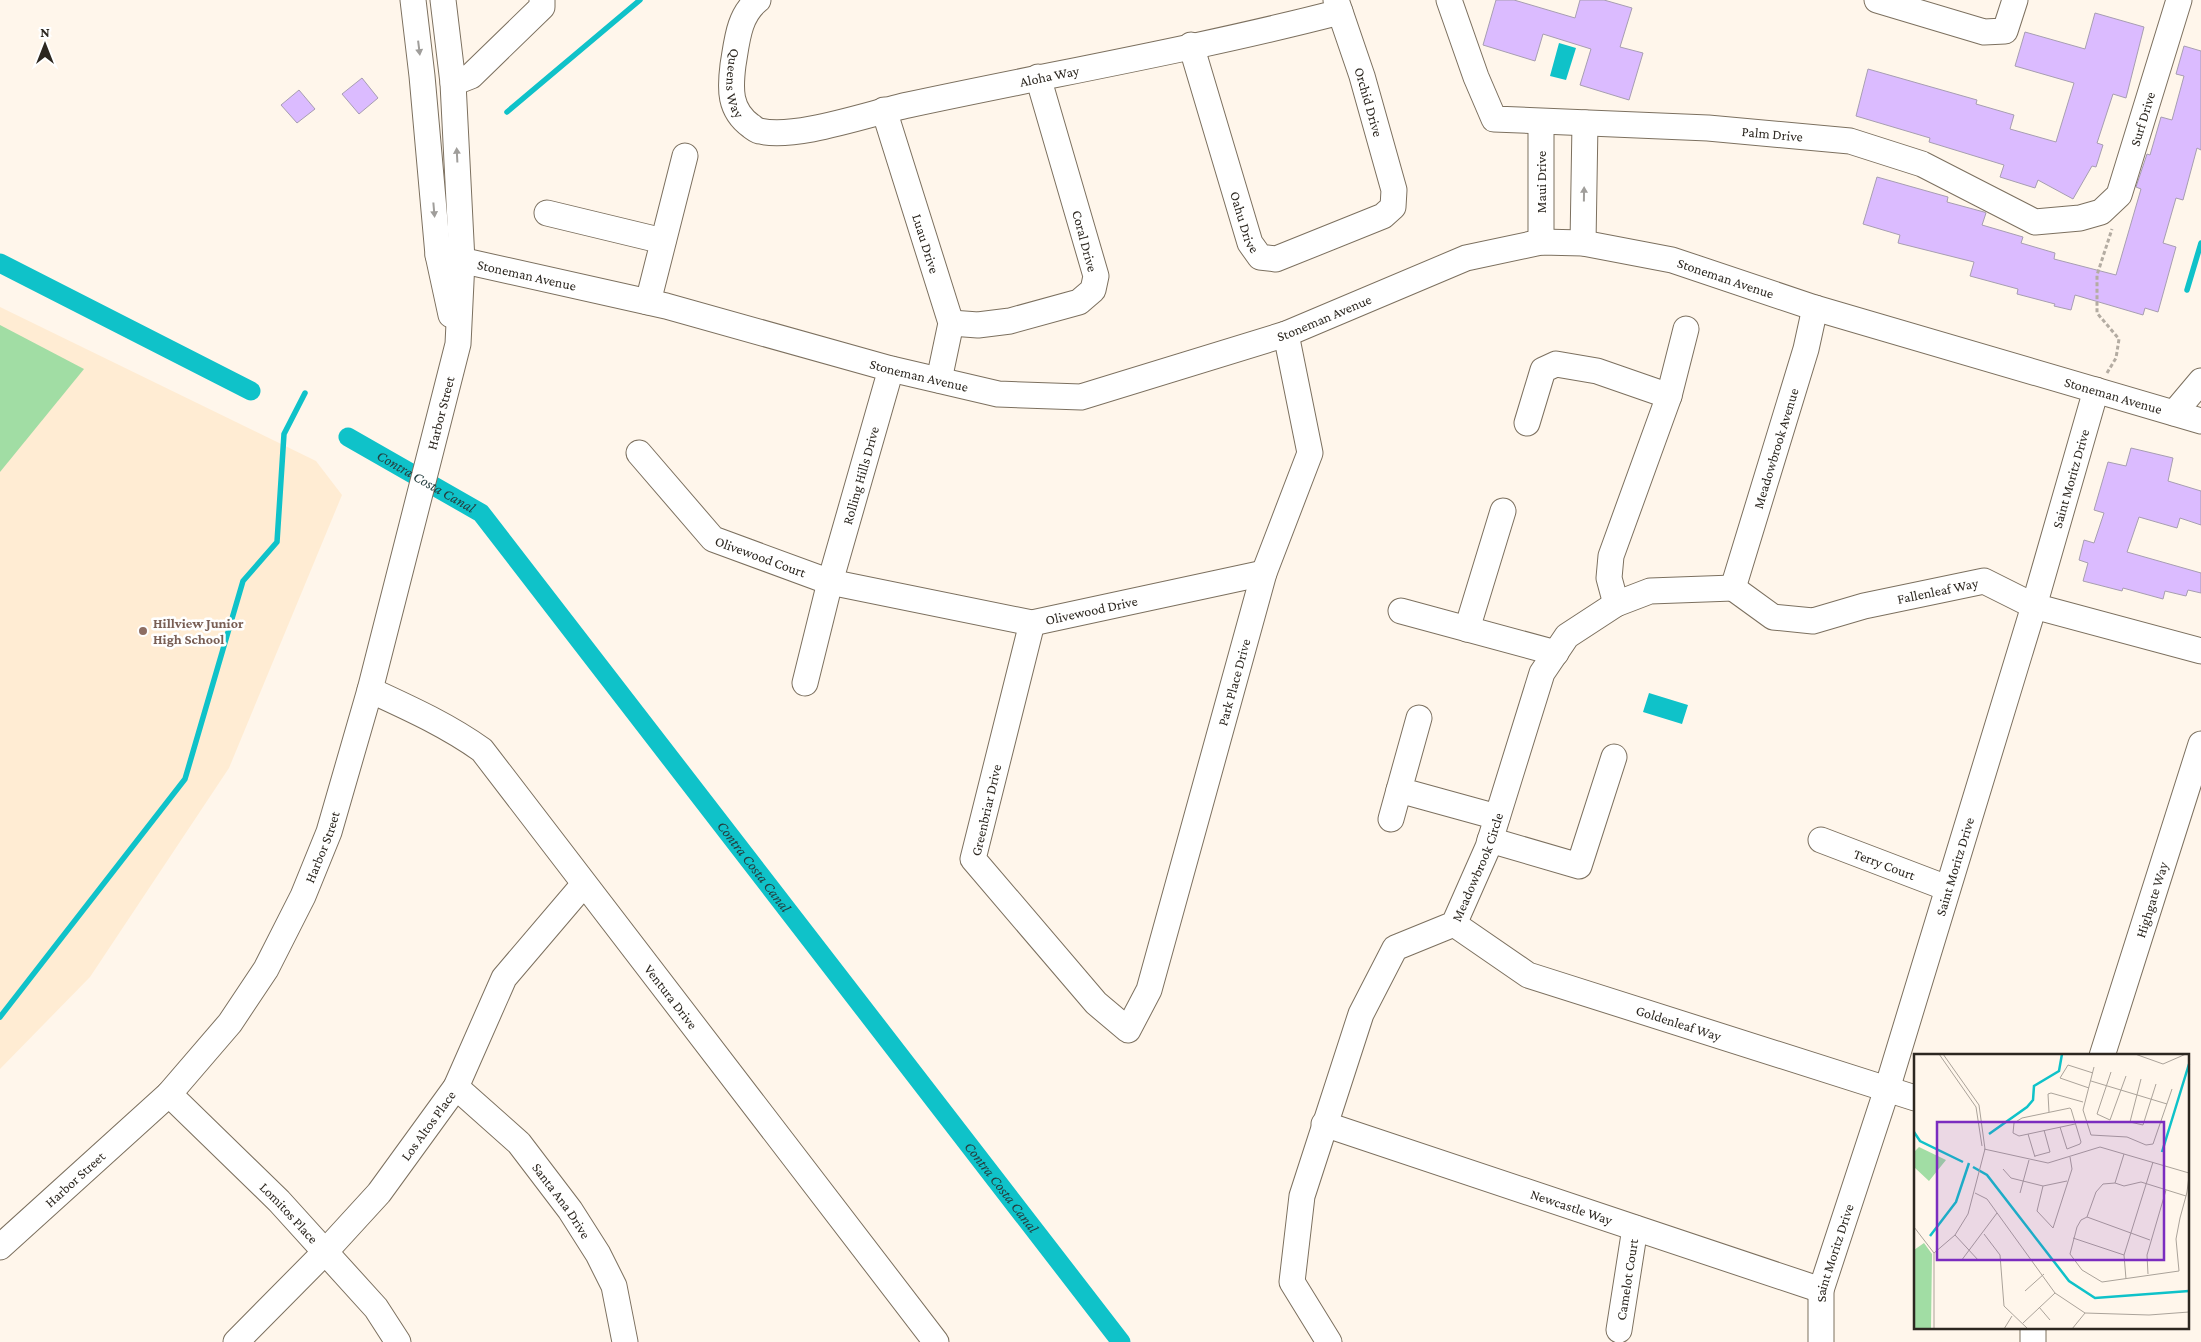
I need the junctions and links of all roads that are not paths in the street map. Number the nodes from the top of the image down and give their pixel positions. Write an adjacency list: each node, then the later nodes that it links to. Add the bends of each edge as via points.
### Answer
1 (413, 0): 24 (street, Harbor Street, one-way to 24)
2 (443, 0): 12 (street, Harbor Street)
3 (542, 0): 12 (street, via 542,7 471,76)
4 (758, 0): 16 (street, Queens Way, via 750,6 739,30 731,82 732,104 743,120)
5 (1449, 0): 14 (street, Palm Drive, via 1494,119)
6 (1877, 0): 7 (street, via 1984,32 2005,30)
7 (2015, 0)
8 (2179, 0): 20 (street, Surf Drive, via 2120,195)
9 (1338, 6): 10 (street, Aloha Way, via 1259,33); 18 (street, Orchid Drive, via 1362,76 1394,190)
10 (1191, 45): 11 (street, Aloha Way); 18 (street, Oahu Drive, via 1250,243 1260,257 1276,259 1383,216)
11 (1038, 77): 13 (street, Aloha Way); 28 (street, Coral Drive, via 1096,276 1093,290 1079,302 1010,321 978,325)
12 (453, 83): 25 (street, Harbor Street, one-way to 12)
13 (884, 110): 16 (street, Aloha Way, via 795,132); 28 (street, Luau Drive)
14 (1541, 122): 15 (street, Palm Drive); 22 (street, Maui Drive)
15 (1586, 123): 20 (street, Palm Drive, via 1708,128 1850,141 1922,164 2035,222); 23 (street, one-way to 15)
16 (759, 132)
17 (685, 156): 21 (street)
18 (1393, 206)
19 (548, 213): 21 (street)
20 (2090, 215)
21 (664, 241): 26 (street)
22 (1541, 242): 23 (street, Stoneman Avenue); 30 (street, Stoneman Avenue, via 1466,258)
23 (1583, 243): 27 (street, Stoneman Avenue, via 1672,260)
24 (438, 255): 25 (street, Stoneman Avenue); 31 (street, Harbor Street)
25 (462, 262): 26 (street, Stoneman Avenue); 31 (street, Harbor Street)
26 (648, 302): 32 (street, Stoneman Avenue)
27 (1815, 308): 35 (street, Stoneman Avenue); 44 (street, Meadowbrook Avenue, via 1806,349)
28 (951, 323): 33 (street, Luau Drive)
29 (1686, 328): 36 (street)
30 (1286, 334): 33 (street, Stoneman Avenue, via 1081,397 998,394); 42 (street, Park Place Drive, via 1310,453)
31 (458, 344): 53 (street, Harbor Street)
32 (891, 369): 33 (street, Stoneman Avenue); 43 (street, Rolling Hills Drive)
33 (939, 380)
34 (2201, 381): 37 (street)
35 (2096, 390): 37 (street, Stoneman Avenue); 46 (street, Saint Moritz Drive)
36 (1669, 396): 39 (street, via 1597,371 1556,364 1543,370); 45 (street, via 1611,556 1609,578)
37 (2174, 413): 38 (street, Stoneman Avenue)
38 (2201, 421)
39 (1527, 423)
40 (639, 453): 43 (street, Olivewood Court, via 713,539)
41 (1503, 511): 49 (street)
42 (1264, 573): 48 (street, Olivewood Drive); 64 (street, Park Place Drive, via 1149,990)
43 (830, 582): 48 (street, Olivewood Drive); 52 (street, Rolling Hills Drive)
44 (1733, 588): 45 (street, Meadowbrook Circle, via 1650,592); 46 (street, Fallenleaf Way, via 1773,617 1813,621 1864,606 1984,581)
45 (1616, 604): 51 (street, Meadowbrook Circle, via 1567,636)
46 (2034, 606): 50 (street, Fallenleaf Way); 62 (street, Saint Moritz Drive)
47 (1401, 611): 49 (street)
48 (1032, 623): 64 (street, Greenbriar Drive, via 972,860 1096,1002)
49 (1467, 629): 51 (street)
50 (2201, 651)
51 (1556, 654): 59 (street, Meadowbrook Circle, via 1542,673)
52 (805, 684)
53 (370, 690): 61 (street, Ventura Drive, via 424,715 482,750); 68 (street, Harbor Street, via 329,832 304,896 266,969 230,1023)
54 (1419, 718): 57 (street)
55 (2201, 744): 65 (street, Highgate Way)
56 (1614, 757): 59 (street, via 1579,866)
57 (1399, 790): 58 (street); 59 (street)
58 (1391, 819)
59 (1493, 829): 63 (street, Meadowbrook Circle)
60 (1820, 840): 62 (street, Terry Court)
61 (584, 884): 66 (street, Los Altos Place, via 504,978); 79 (street, Ventura Drive)
62 (1947, 888): 67 (street, Saint Moritz Drive)
63 (1454, 924): 67 (street, Goldenleaf Way, via 1528,975); 70 (street, Meadowbrook Circle, via 1394,948 1361,1014)
64 (1128, 1030)
65 (2103, 1054)
66 (456, 1086): 73 (street, Los Altos Place, via 379,1193); 78 (street, Santa Ana Drive, via 519,1143 570,1210 614,1286)
67 (1887, 1090): 69 (street, Goldenleaf Way); 74 (street, Saint Moritz Drive)
68 (169, 1094): 72 (street, Harbor Street); 73 (street, Lomitos Place, via 279,1201)
69 (1914, 1098)
70 (1324, 1124): 71 (street, Newcastle Way); 80 (street, Meadowbrook Circle, via 1302,1196 1292,1282)
71 (1635, 1228): 74 (street, Newcastle Way); 75 (street, Camelot Court)
72 (0, 1247)
73 (325, 1252): 76 (street, Los Altos Place); 77 (street, Lomitos Place, via 376,1308)
74 (1820, 1290): 81 (street, Saint Moritz Drive)
75 (1619, 1330)
76 (236, 1342)
77 (398, 1342)
78 (625, 1342)
79 (936, 1342)
80 (1329, 1342)
81 (1821, 1342)

